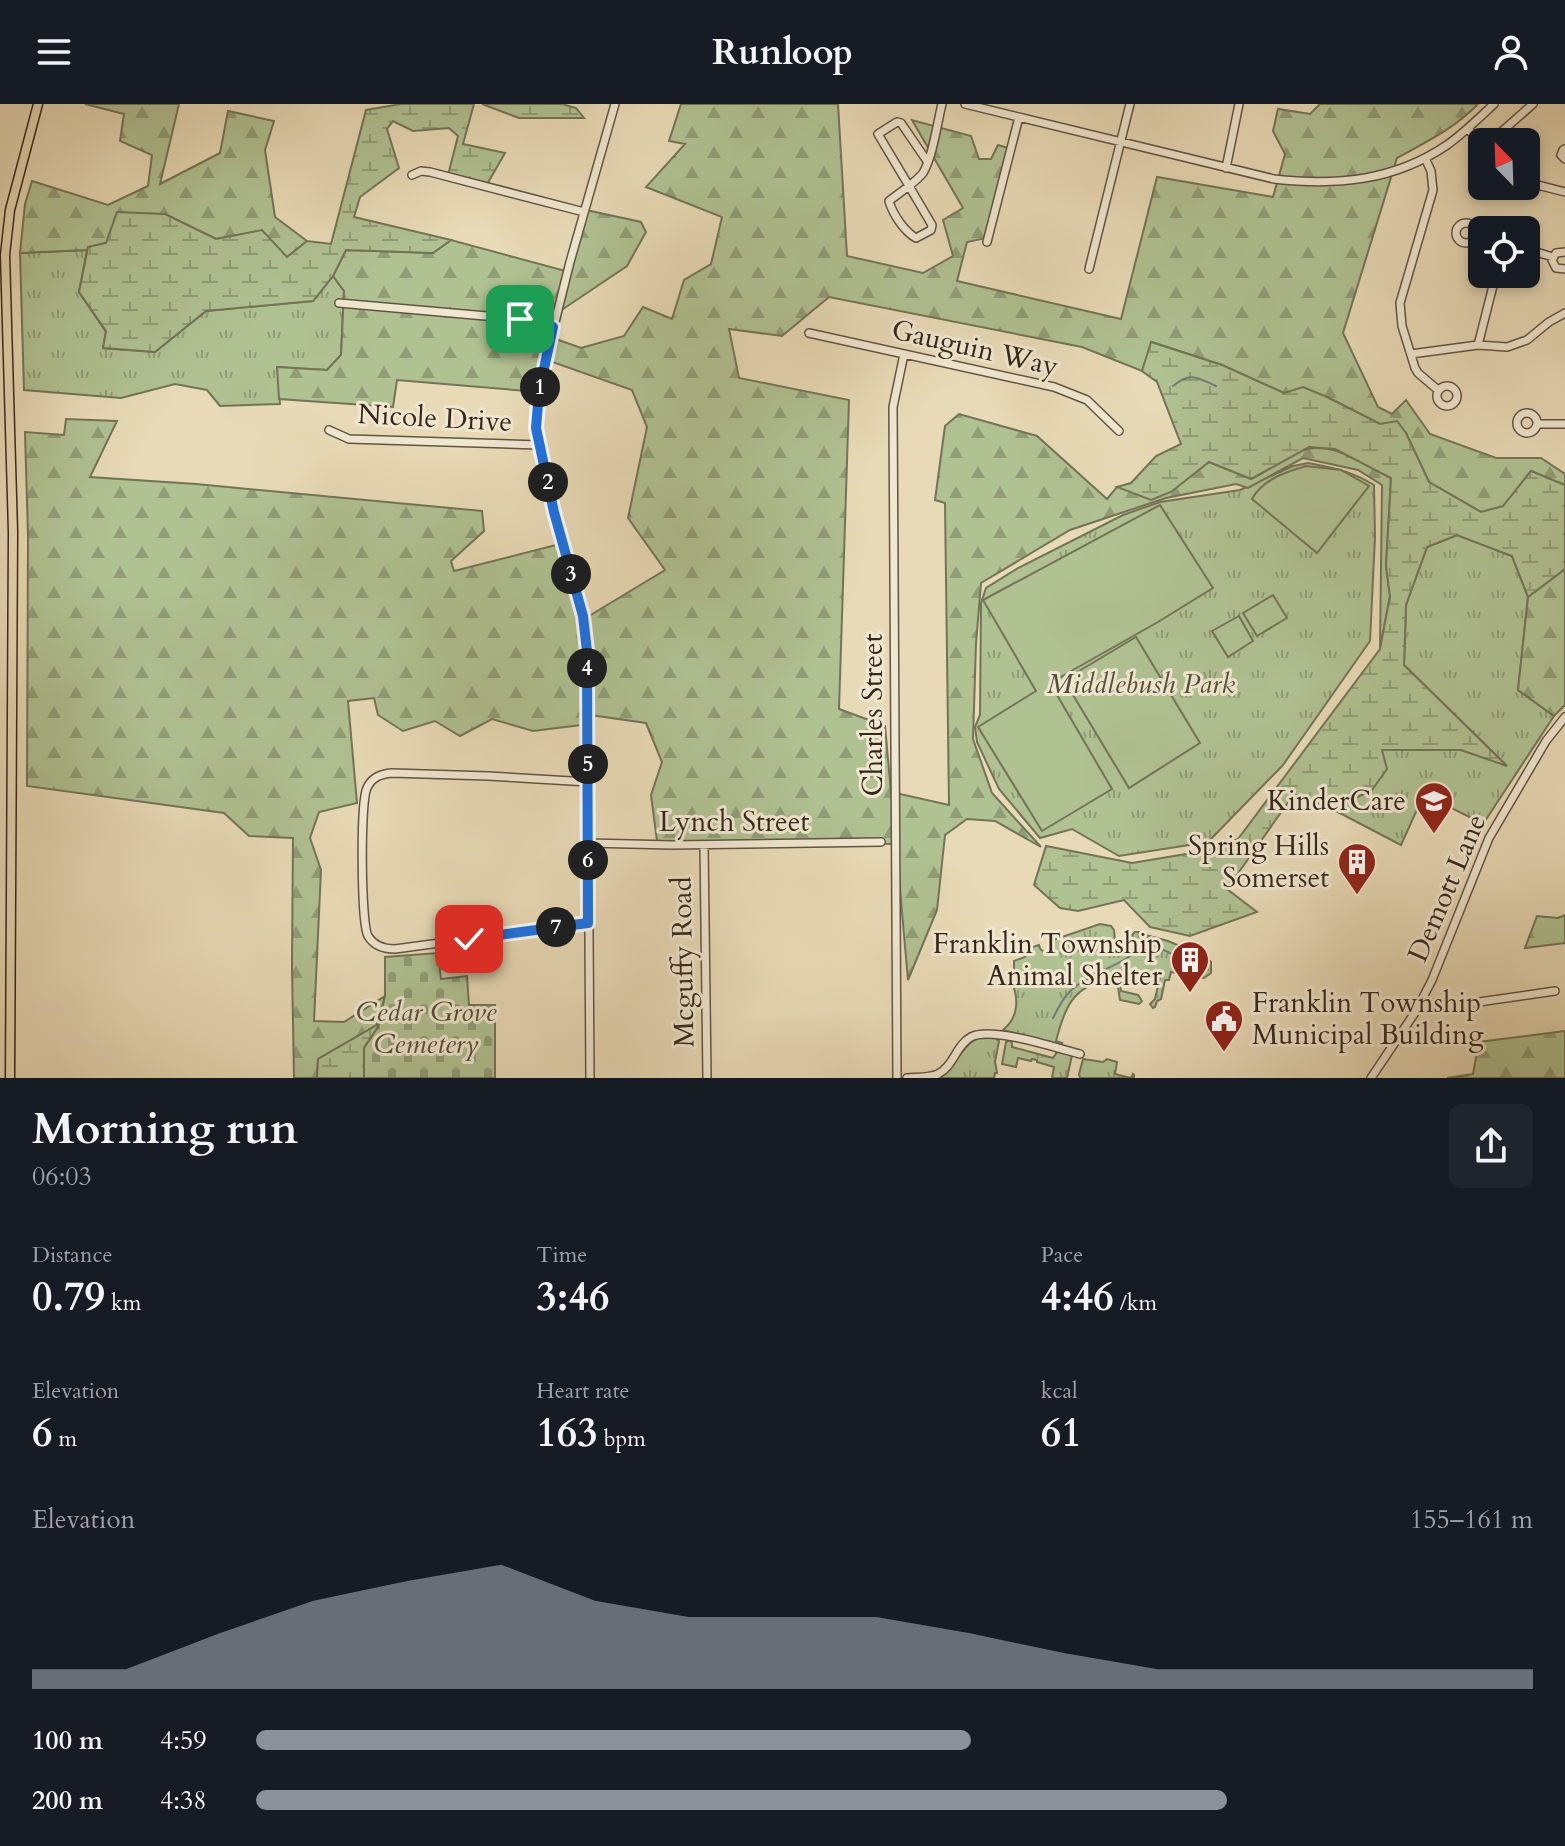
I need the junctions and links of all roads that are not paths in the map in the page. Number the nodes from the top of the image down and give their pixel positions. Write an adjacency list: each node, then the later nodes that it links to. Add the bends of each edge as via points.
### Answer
1 (38, 104): 23 (main road)
2 (615, 104): 22 (street)
3 (942, 104): 16 (street)
4 (965, 104): 9 (street)
5 (1130, 104): 12 (street)
6 (1239, 104): 17 (street)
7 (1494, 104): 10 (street)
8 (1533, 104): 11 (street)
9 (1019, 117): 12 (street); 25 (street)
10 (1468, 128): 14 (street)
11 (1506, 128)
12 (1121, 142): 17 (street); 30 (street)
13 (1565, 149): 15 (street)
14 (1425, 158): 17 (street, via 1376,176 1330,183 1274,179); 39 (street, via 1433,190 1400,303)
15 (1565, 159)
16 (927, 161): 19 (street); 19 (street, via 901,123 880,132)
17 (1226, 168)
18 (412, 175): 22 (street, via 430,172)
19 (909, 186): 19 (street, via 889,201 916,238 932,225)
20 (1540, 186): 21 (street)
21 (1565, 192)
22 (584, 212): 35 (street)
23 (8, 225): 24 (main road); 28 (main road)
24 (0, 240)
25 (987, 242)
26 (1565, 252): 29 (street)
27 (1540, 253): 29 (street)
28 (3, 255): 55 (main road, via 13,532)
29 (1553, 257): 31 (street, via 1556,268)
30 (1089, 269)
31 (1565, 269)
32 (1492, 288): 37 (street)
33 (339, 303): 35 (street, via 520,319)
34 (1565, 313): 37 (street, via 1518,344)
35 (553, 327): 45 (street, via 539,392)
36 (809, 333): 38 (street, Gauguin Way)
37 (1478, 345): 39 (street)
38 (904, 354): 44 (street, Gauguin Way, via 1061,389 1087,400); 58 (street, Charles Street, via 893,407)
39 (1411, 354): 40 (street, via 1418,373)
40 (1438, 390)
41 (1537, 424): 42 (street)
42 (1565, 424)
43 (329, 430): 45 (street, Nicole Drive, via 349,439)
44 (1119, 431)
45 (539, 445): 47 (street, via 583,616)
46 (1565, 717): 53 (street, Demott Lane, via 1489,838)
47 (588, 782): 49 (street); 51 (street, via 378,776 365,794 363,871 364,922 371,940 387,949)
48 (881, 842): 50 (street, Lynch Street)
49 (588, 843): 50 (street, Lynch Street); 51 (street)
50 (704, 845): 57 (street, Mcguffy Road)
51 (588, 923): 56 (street)
52 (1555, 991): 53 (street, via 1444,1007)
53 (1421, 1000): 60 (street, Demott Lane)
54 (1080, 1054): 59 (street, via 980,1033 965,1041 938,1074)
55 (10, 1078)
56 (590, 1078)
57 (707, 1078)
58 (897, 1078)
59 (907, 1078)
60 (1371, 1078)

